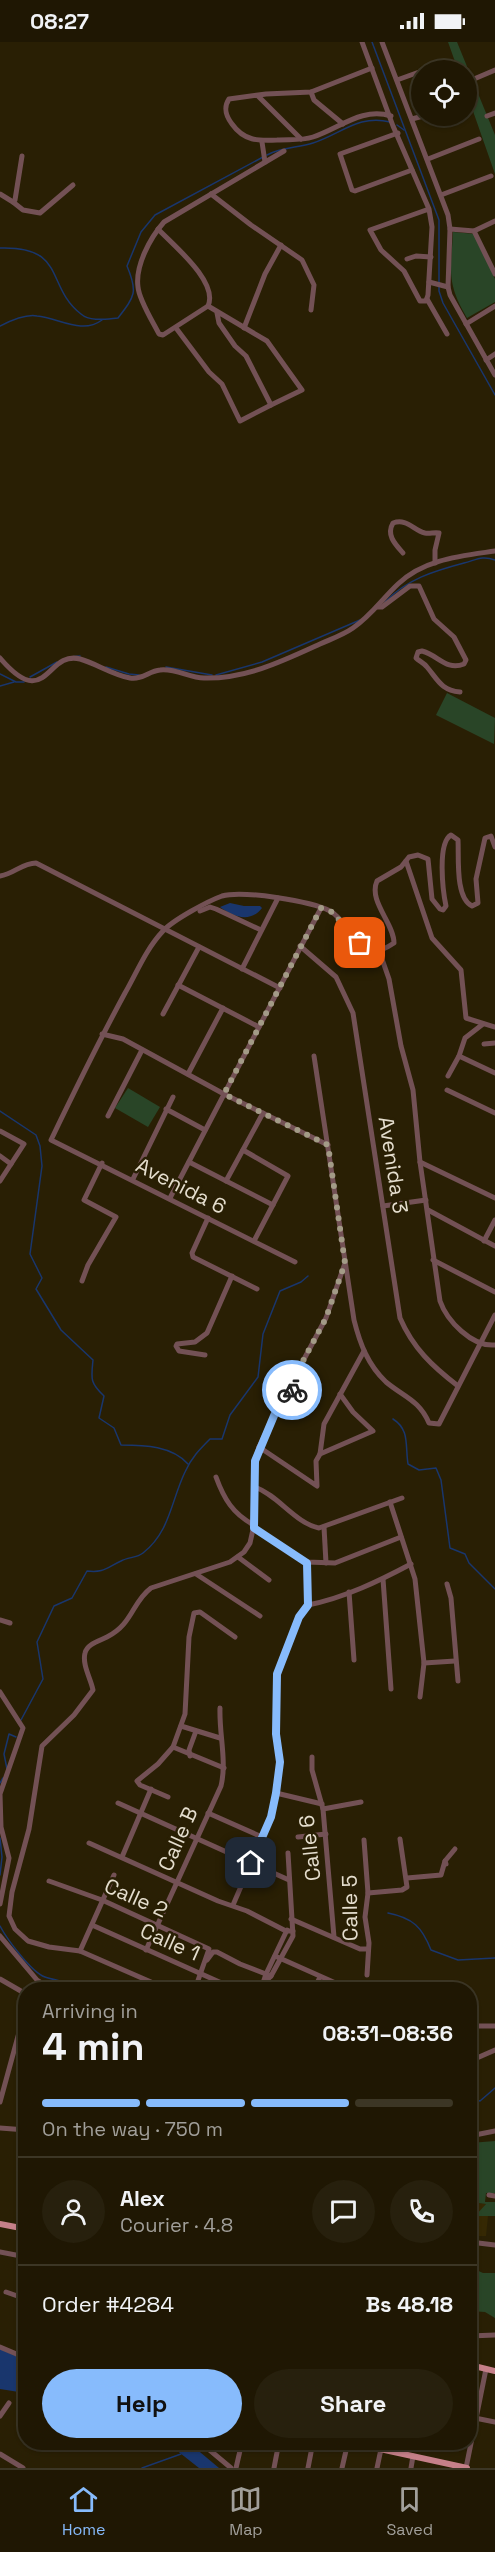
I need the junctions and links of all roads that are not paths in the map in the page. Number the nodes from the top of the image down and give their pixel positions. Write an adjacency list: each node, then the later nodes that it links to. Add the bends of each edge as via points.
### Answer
1 (362, 42): 3 (street)
2 (383, 42): 7 (street)
3 (372, 68): 8 (street); 11 (street)
4 (495, 70): 6 (street)
5 (411, 76): 7 (street)
6 (477, 78)
7 (397, 81): 12 (street)
8 (311, 93): 9 (street); 14 (street)
9 (258, 96): 18 (street); 19 (street, via 229,99 225,109 237,131)
10 (495, 113): 13 (street)
11 (391, 116): 14 (street, via 369,113); 16 (street)
12 (411, 116)
13 (487, 116)
14 (343, 124): 18 (street)
15 (415, 126): 22 (street)
16 (398, 133): 24 (street); 24 (street, via 340,154 352,190)
17 (479, 138): 22 (street)
18 (302, 140): 19 (street)
19 (262, 142): 23 (street)
20 (284, 151): 23 (street)
21 (22, 156): 30 (street)
22 (428, 159): 29 (street)
23 (266, 162): 28 (street)
24 (412, 170): 31 (street)
25 (490, 176): 29 (street)
26 (73, 185): 30 (street, via 40,213 23,210)
27 (0, 194): 30 (street)
28 (211, 194): 33 (street); 36 (street)
29 (441, 195): 34 (street)
30 (13, 202)
31 (429, 209): 37 (street); 42 (street, via 370,230 381,250 404,271 419,299)
32 (495, 221): 35 (street)
33 (158, 229): 43 (street, via 210,288); 49 (street, via 140,265 138,288 159,334)
34 (450, 229): 35 (street); 41 (street)
35 (474, 231): 39 (street)
36 (281, 245): 45 (street, via 302,260 314,285); 48 (street)
37 (430, 257): 38 (street); 40 (street)
38 (407, 259)
39 (495, 274)
40 (432, 283): 41 (street); 42 (street)
41 (445, 286): 47 (street)
42 (427, 299): 50 (street)
43 (208, 306): 46 (street); 49 (street)
44 (495, 306): 47 (street)
45 (311, 310)
46 (217, 313): 48 (street); 54 (street, via 219,323 246,357)
47 (466, 324): 52 (street)
48 (244, 327): 54 (street, via 267,341 302,390)
49 (176, 328): 54 (street, via 222,384 240,421)
50 (447, 334)
51 (495, 354): 52 (street)
52 (486, 360): 53 (street)
53 (495, 375)
54 (271, 405)
55 (495, 551): 57 (street)
56 (403, 553): 57 (street, via 391,536 390,528 398,521 422,533 439,533)
57 (435, 563): 58 (street, via 405,578)
58 (377, 607): 59 (street, via 351,630 292,657 232,677 194,678 177,671 159,670 134,679 72,659 32,681 17,675); 60 (street, via 410,586 419,586 434,619 454,637 466,660 460,666 444,664 422,651 416,658 439,684)
59 (0, 658)
60 (460, 692)
61 (495, 847): 62 (street, via 491,837 484,838 476,879 478,903 472,906 463,897 456,836 451,835 446,842 441,885 444,910 432,899 428,859 418,855)
62 (406, 861): 71 (street, via 375,886 394,943); 77 (street, via 432,938 461,970 466,1018)
63 (0, 876): 67 (street, via 36,863)
64 (278, 898): 65 (street); 66 (street, via 224,896); 68 (street)
65 (321, 908): 70 (street); 71 (street, via 332,912 360,943)
66 (190, 914): 67 (street); 68 (street, via 210,908)
67 (165, 929): 69 (street); 80 (street, via 151,946)
68 (261, 930): 72 (street)
69 (199, 946): 72 (street); 73 (street)
70 (300, 946): 74 (street); 112 (street, Avenida 3, via 336,977 353,1013)
71 (373, 951): 102 (street, via 382,959 393,992 413,1090)
72 (242, 969): 74 (street)
73 (178, 985): 75 (street); 76 (street)
74 (280, 988): 78 (street)
75 (222, 1008): 78 (street); 87 (street)
76 (163, 1014)
77 (483, 1024): 79 (street); 85 (street, via 465,1038)
78 (259, 1027): 90 (street)
79 (495, 1027)
80 (102, 1034): 83 (street, via 116,1035); 103 (street, Avenida 6, via 51,1140)
81 (495, 1043): 82 (street)
82 (484, 1044)
83 (142, 1050): 87 (street); 95 (street)
84 (314, 1056): 98 (street)
85 (459, 1056): 86 (street); 88 (street)
86 (495, 1073)
87 (188, 1074): 90 (street)
88 (448, 1076)
89 (447, 1090): 94 (street)
90 (224, 1094): 93 (street); 96 (street)
91 (173, 1097): 92 (street)
92 (166, 1109): 96 (street); 105 (street)
93 (263, 1113): 98 (street); 99 (street)
94 (495, 1113)
95 (108, 1116)
96 (205, 1130): 101 (street)
97 (0, 1131): 104 (street, via 24,1144)
98 (328, 1145): 121 (street)
99 (243, 1150): 107 (street); 111 (street, via 288,1176)
100 (0, 1156): 104 (street)
101 (189, 1162): 107 (street); 108 (street)
102 (420, 1162): 109 (street); 110 (street)
103 (102, 1163): 105 (street, Avenida 6); 123 (street, via 84,1200 116,1217)
104 (11, 1164): 106 (street)
105 (133, 1179): 108 (street, Avenida 6)
106 (0, 1181)
107 (226, 1181): 111 (street)
108 (170, 1198): 114 (street, Avenida 6)
109 (495, 1198)
110 (426, 1200): 112 (street); 113 (street)
111 (273, 1205): 116 (street)
112 (384, 1206): 131 (street, Avenida 3, via 399,1318 420,1354)
113 (428, 1210): 117 (street); 119 (street)
114 (208, 1218): 116 (street, Avenida 6); 122 (street, via 192,1253)
115 (495, 1220): 117 (street)
116 (254, 1241): 120 (street, Avenida 6)
117 (484, 1241): 118 (street)
118 (495, 1246)
119 (433, 1260): 125 (street); 127 (street, via 443,1311 454,1325)
120 (295, 1262)
121 (345, 1263): 129 (street, via 354,1320); 133 (street, via 326,1318 295,1376 291,1392 276,1411)
122 (232, 1276): 124 (street); 130 (street, via 207,1333 195,1342 176,1346 179,1351)
123 (82, 1281)
124 (257, 1289)
125 (495, 1292)
126 (495, 1315): 127 (street)
127 (481, 1344): 128 (street); 131 (street)
128 (495, 1345)
129 (364, 1351): 131 (street, via 385,1380 423,1408 429,1423 439,1424); 132 (street)
130 (205, 1355)
131 (458, 1386)
132 (340, 1394): 134 (street, via 324,1424); 134 (street, via 373,1431)
133 (259, 1447): 134 (street, via 314,1486 318,1483 316,1461); 136 (street)
134 (320, 1454)
135 (216, 1477): 139 (street, via 230,1506)
136 (255, 1487): 139 (street); 140 (street, via 308,1524)
137 (402, 1498): 138 (street)
138 (390, 1502): 140 (street); 141 (street)
139 (254, 1526): 142 (street, via 250,1543); 143 (street)
140 (324, 1527): 144 (street)
141 (401, 1537): 144 (street); 145 (street)
142 (238, 1557): 146 (street); 148 (street)
143 (307, 1563): 144 (street); 151 (street)
144 (326, 1563)
145 (411, 1564): 147 (street); 158 (street)
146 (196, 1574): 152 (street); 194 (street, via 151,1588 120,1629 88,1647 85,1662 93,1690 42,1746 29,1828)
147 (383, 1579): 150 (street); 160 (street)
148 (269, 1580)
149 (447, 1584): 157 (street)
150 (349, 1592): 151 (street); 156 (street)
151 (308, 1605): 174 (street, via 299,1617 277,1674 276,1734 280,1762)
152 (260, 1616)
153 (0, 1620): 154 (street)
154 (10, 1623)
155 (235, 1637): 164 (street, via 200,1612 194,1613)
156 (354, 1660)
157 (455, 1661): 158 (street); 159 (street)
158 (424, 1662): 162 (street)
159 (458, 1681)
160 (391, 1689)
161 (0, 1692): 172 (street, via 23,1728)
162 (420, 1697)
163 (220, 1708): 166 (street, Calle B)
164 (181, 1726): 165 (street); 167 (street)
165 (196, 1731): 166 (street); 168 (street)
166 (220, 1737): 170 (street, Calle B)
167 (173, 1747): 168 (street); 173 (street, via 138,1780)
168 (190, 1756): 170 (street)
169 (312, 1757): 178 (street, Calle 6)
170 (224, 1768): 179 (street, Calle B, via 221,1786)
171 (0, 1771): 172 (street)
172 (7, 1772): 194 (street, via 0,1799 1,1827)
173 (152, 1789): 175 (street); 180 (street)
174 (276, 1793): 178 (street); 182 (street)
175 (168, 1797)
176 (361, 1802): 178 (street)
177 (118, 1803): 180 (street)
178 (323, 1806): 181 (street, Calle 6)
179 (208, 1813): 182 (street); 184 (street, Calle B)
180 (141, 1814): 184 (street); 190 (street)
181 (326, 1834): 183 (street); 210 (street, Calle 6)
182 (262, 1837): 192 (street)
183 (298, 1837)
184 (196, 1838): 192 (street); 199 (street, Calle B)
185 (400, 1839): 196 (street)
186 (364, 1840): 200 (street, Calle 5)
187 (89, 1843): 190 (street)
188 (455, 1849): 191 (street)
189 (288, 1853): 197 (street)
190 (122, 1857): 199 (street)
191 (445, 1861): 193 (street); 196 (street, via 441,1875)
192 (251, 1863): 197 (street); 203 (street)
193 (448, 1868)
194 (12, 1869): 202 (street); 213 (street, via 9,1909 15,1929 28,1941)
195 (114, 1875): 201 (street)
196 (407, 1878): 200 (street, via 405,1890)
197 (289, 1880): 204 (street)
198 (49, 1881): 201 (street, Calle 2)
199 (176, 1882): 203 (street); 206 (street, Calle B)
200 (368, 1893): 211 (street, Calle 5)
201 (102, 1900): 205 (street); 206 (street, Calle 2)
202 (0, 1904)
203 (233, 1905): 207 (street)
204 (291, 1921): 207 (street); 208 (street); 210 (street)
205 (92, 1925): 212 (street, Calle 1); 213 (street)
206 (157, 1925): 212 (street, Calle B); 215 (street, Calle 2, via 208,1949)
207 (286, 1931): 208 (street); 214 (street)
208 (293, 1931): 214 (street)
209 (0, 1936): 221 (street)
210 (334, 1937): 211 (street)
211 (367, 1949): 218 (street, Calle 5)
212 (146, 1950): 216 (street, Calle 1)
213 (80, 1951): 222 (street)
214 (278, 1957): 217 (street); 219 (street)
215 (205, 1964): 216 (street); 217 (street, via 217,1952)
216 (201, 1974): 223 (street); 224 (street, Calle 1)
217 (269, 1975): 225 (street)
218 (367, 1975)
219 (320, 1977): 226 (street); 227 (street)
220 (0, 1979): 228 (street)
221 (40, 1982)
222 (151, 1982)
223 (198, 1982)
224 (219, 1982)
225 (265, 1982)
226 (318, 1982)
227 (332, 1982)
228 (18, 1989)
229 (477, 2026): 230 (street)
230 (495, 2026)
231 (18, 2036): 234 (street)
232 (495, 2050): 233 (street)
233 (477, 2058)
234 (0, 2102)
235 (0, 2128): 236 (street)
236 (18, 2129)
237 (495, 2132): 238 (street)
238 (477, 2135)
239 (0, 2224): 240 (main road)
240 (18, 2227)
241 (477, 2243): 242 (street)
242 (495, 2246)
243 (0, 2252): 244 (street)
244 (18, 2255)
245 (6, 2292): 246 (street)
246 (18, 2296)
247 (495, 2335): 248 (street)
248 (477, 2336)
249 (0, 2347): 250 (street)
250 (18, 2355)
251 (477, 2367): 252 (main road)
252 (486, 2369): 253 (main road); 254 (street)
253 (495, 2371)
254 (477, 2402)
255 (9, 2403): 256 (street)
256 (0, 2416)
257 (477, 2418): 258 (street)
258 (495, 2422)
259 (213, 2450): 271 (street)
260 (239, 2450): 271 (street)
261 (277, 2450): 272 (street)
262 (311, 2450): 273 (street)
263 (346, 2450): 274 (street)
264 (381, 2450): 275 (street)
265 (386, 2450): 268 (main road)
266 (468, 2450): 277 (street)
267 (0, 2454): 270 (street)
268 (413, 2456): 269 (main road); 276 (street)
269 (446, 2466): 277 (main road)
270 (23, 2468)
271 (233, 2468)
272 (274, 2468)
273 (308, 2468)
274 (342, 2468)
275 (377, 2468)
276 (411, 2468)
277 (466, 2468)

